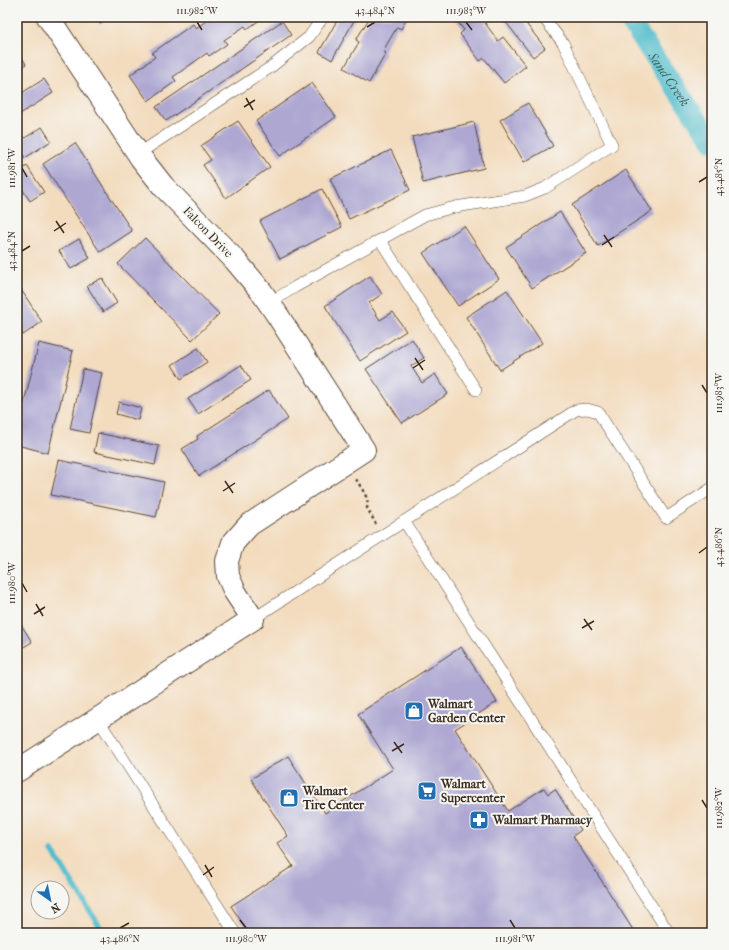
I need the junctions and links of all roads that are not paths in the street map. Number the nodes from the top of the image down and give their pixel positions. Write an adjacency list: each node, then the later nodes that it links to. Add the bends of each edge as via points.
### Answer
1 (48, 17): 4 (street, Falcon Drive)
2 (323, 17): 4 (lane, via 309,37 271,67)
3 (543, 17): 5 (lane, via 563,43 612,145 545,188 525,196 455,207 425,216)
4 (138, 154): 6 (street, Falcon Drive, via 163,186 235,260)
5 (380, 240): 6 (lane); 7 (lane)
6 (269, 303): 10 (street, Falcon Drive, via 364,450 249,526 233,543 227,561 228,576)
7 (476, 390)
8 (712, 488): 9 (lane, via 666,518 598,412 576,410)
9 (404, 521): 10 (lane); 14 (lane)
10 (253, 619): 11 (street)
11 (98, 719): 12 (street); 13 (lane)
12 (17, 771)
13 (235, 933)
14 (669, 933)

